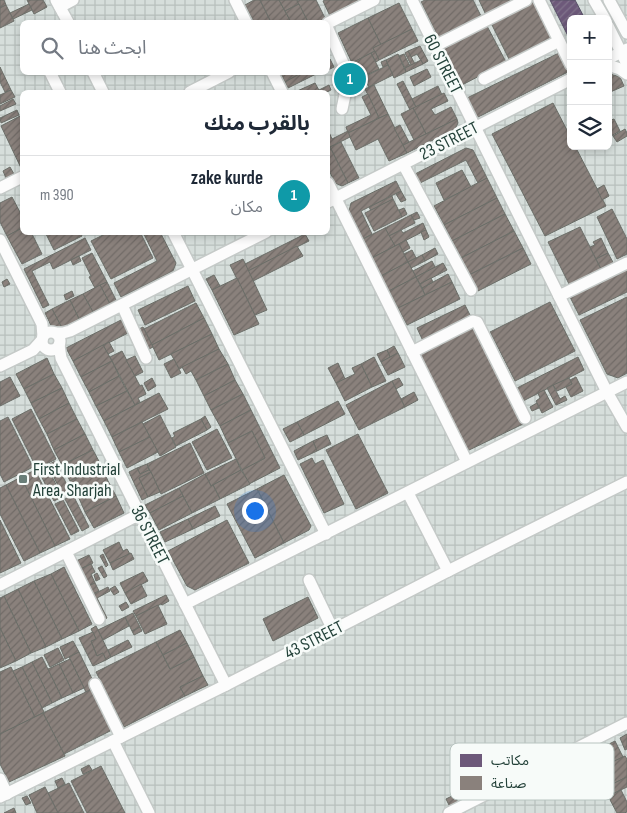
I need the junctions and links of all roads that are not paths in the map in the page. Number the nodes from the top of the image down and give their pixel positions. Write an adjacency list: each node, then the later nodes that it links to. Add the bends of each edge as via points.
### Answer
1 (73, 0): 9 (street)
2 (235, 0): 12 (street)
3 (373, 0): 14 (street)
4 (412, 0): 19 (street, 60 STREET)
5 (526, 0): 19 (street)
6 (539, 0): 18 (street)
7 (594, 0): 10 (street)
8 (609, 0): 13 (street)
9 (58, 3): 11 (street)
10 (602, 15)
11 (67, 20)
12 (245, 20)
13 (623, 21): 16 (street)
14 (330, 22)
15 (612, 32): 20 (street)
16 (627, 33)
17 (330, 34): 36 (street, via 343,63 346,90)
18 (559, 41): 22 (street); 30 (street)
19 (435, 46): 37 (street, 60 STREET)
20 (624, 51): 21 (street); 23 (street)
21 (612, 57)
22 (568, 60)
23 (627, 64)
24 (612, 66): 25 (street)
25 (627, 74)
26 (52, 75): 32 (street)
27 (94, 75): 33 (street)
28 (223, 75): 34 (street)
29 (274, 75): 35 (street)
30 (484, 79)
31 (567, 82): 37 (street, 23 STREET)
32 (59, 90)
33 (102, 90)
34 (194, 90)
35 (281, 90)
36 (342, 108)
37 (475, 127): 38 (street, 23 STREET); 48 (street, 60 STREET)
38 (403, 164): 41 (street, 23 STREET); 47 (street)
39 (20, 178): 40 (street)
40 (0, 188)
41 (331, 200): 51 (street)
42 (174, 235): 46 (street)
43 (260, 235): 46 (street)
44 (0, 240): 50 (street)
45 (627, 263): 48 (street)
46 (192, 270): 49 (street); 62 (street)
47 (471, 290)
48 (559, 296): 55 (street, 60 STREET)
49 (122, 305): 50 (street); 52 (street)
50 (50, 339): 53 (street); 61 (street, 36 STREET)
51 (412, 352): 56 (street, via 473,321 477,322); 58 (street)
52 (146, 358)
53 (0, 366)
54 (627, 382): 55 (street)
55 (608, 392): 57 (street, 60 STREET); 58 (street)
56 (525, 418)
57 (627, 427)
58 (467, 462): 60 (street)
59 (627, 482): 64 (street, 43 STREET)
60 (408, 492): 62 (street); 64 (street)
61 (140, 514): 63 (street); 67 (street, 36 STREET)
62 (326, 534): 67 (street)
63 (66, 552): 66 (street); 68 (street)
64 (448, 571): 69 (street, 43 STREET)
65 (309, 580): 69 (street)
66 (0, 585)
67 (185, 604): 71 (street, 36 STREET)
68 (100, 619)
69 (334, 630): 71 (street, 43 STREET)
70 (95, 684): 73 (street)
71 (226, 685): 73 (street, 43 STREET)
72 (627, 723): 74 (street)
73 (117, 739): 76 (street, 43 STREET); 78 (street)
74 (587, 743)
75 (0, 779): 76 (street)
76 (4, 796)
77 (475, 800): 79 (street)
78 (149, 813)
79 (449, 813)

